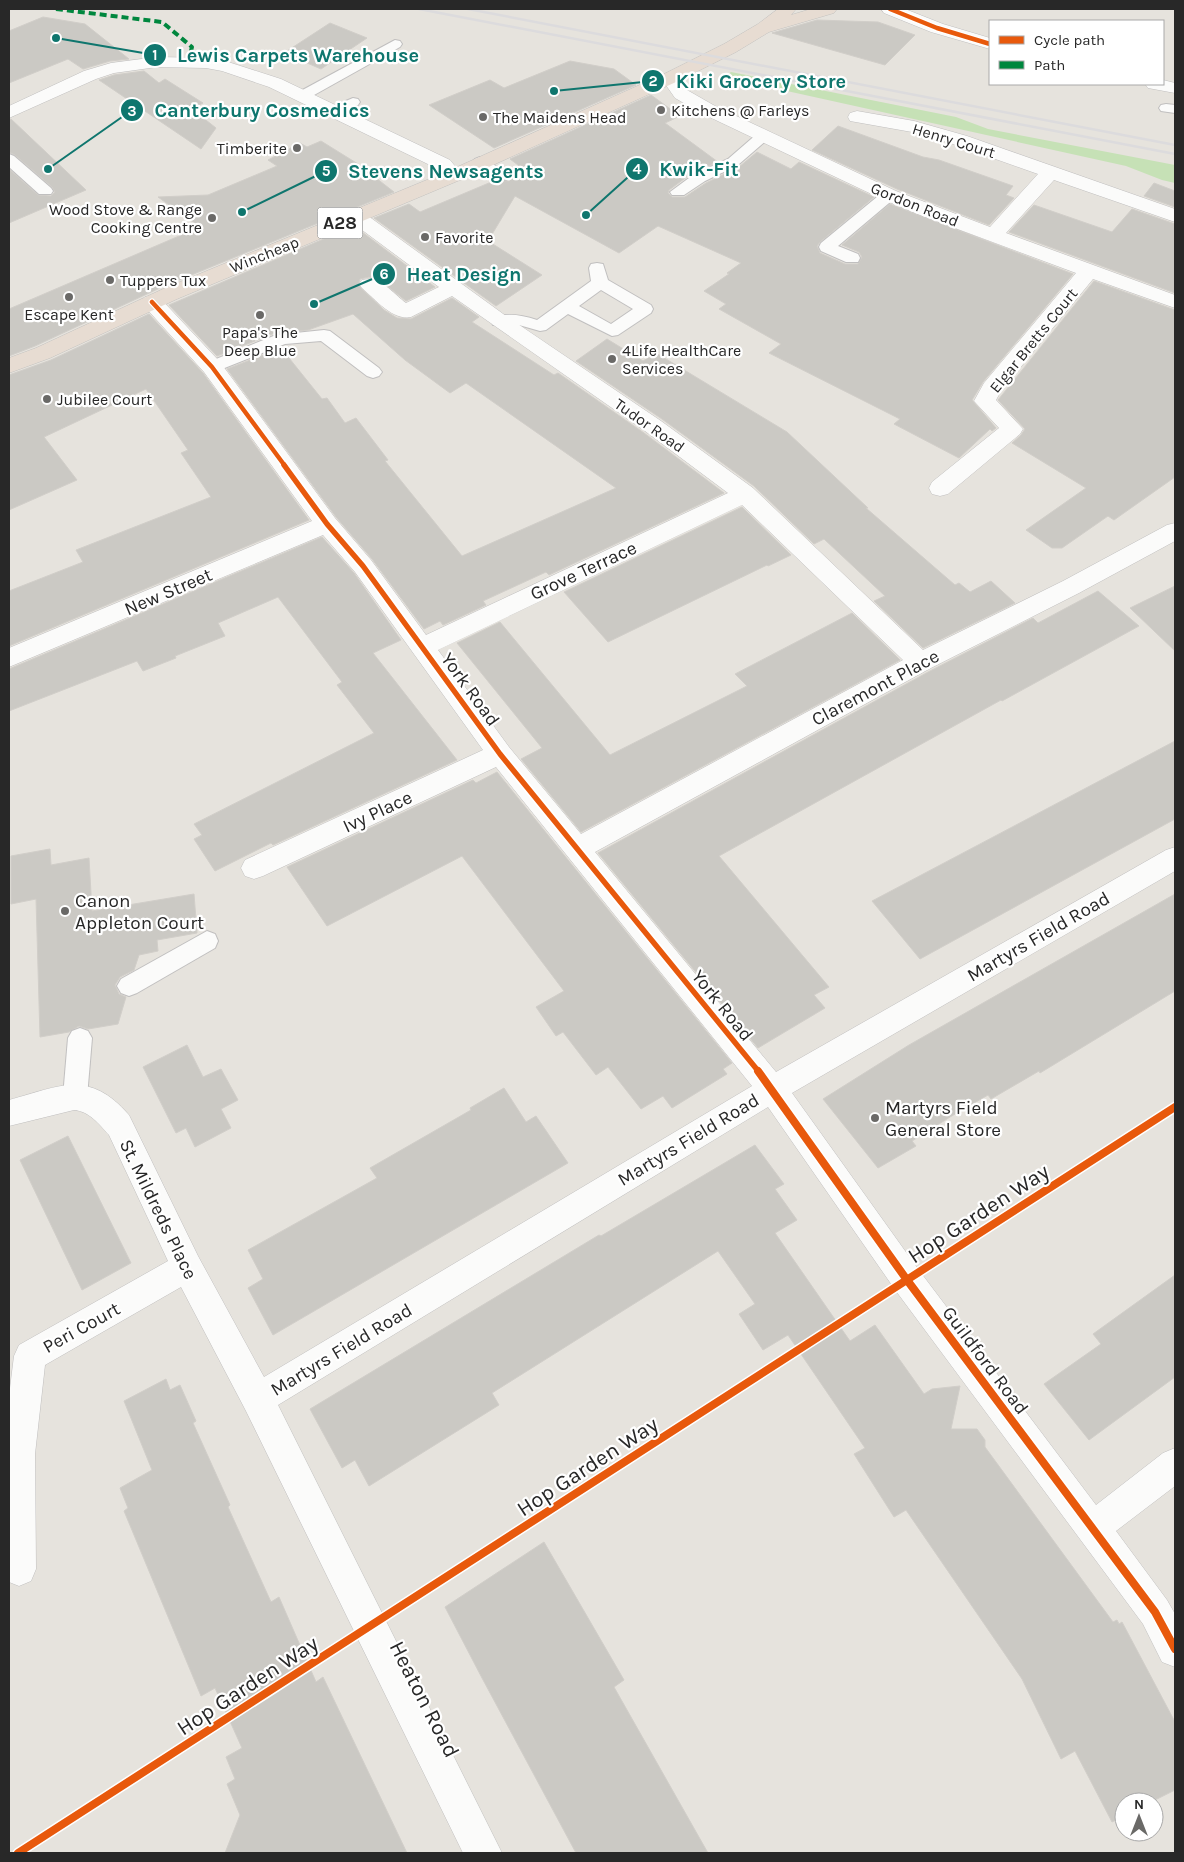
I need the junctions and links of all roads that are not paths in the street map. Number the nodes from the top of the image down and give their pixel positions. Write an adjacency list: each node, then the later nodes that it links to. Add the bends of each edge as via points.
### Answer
1 (788, 9): 4 (highway, Wincheap / A28)
2 (828, 9): 4 (highway, Wincheap / A28)
3 (890, 9): 6 (street)
4 (764, 28): 7 (highway, Wincheap / A28)
5 (395, 44): 10 (lane)
6 (989, 44)
7 (670, 78): 15 (street, Gordon Road, via 681,94); 17 (highway, Wincheap / A28)
8 (1159, 85): 9 (street)
9 (1175, 88)
10 (302, 96): 12 (street); 13 (street, via 225,66 157,62 111,68 90,75)
11 (352, 102): 12 (lane)
12 (334, 111): 19 (street, via 443,164)
13 (9, 113)
14 (857, 117): 18 (street, Henry Court, via 914,127 960,140)
15 (755, 133): 22 (lane, via 733,162); 23 (street, Gordon Road)
16 (9, 159): 21 (lane)
17 (480, 162): 19 (highway, Wincheap / A28); 20 (lane)
18 (1050, 172): 25 (street, Henry Court); 26 (street)
19 (452, 176): 24 (highway, Wincheap / A28)
20 (504, 176)
21 (45, 191)
22 (678, 192)
23 (889, 195): 26 (street, Gordon Road); 27 (lane, via 827,247)
24 (357, 216): 30 (street, Tudor Road); 31 (highway, Wincheap / A28)
25 (1175, 216)
26 (994, 235): 28 (street, Gordon Road)
27 (852, 258)
28 (1089, 270): 32 (street, Gordon Road); 38 (street, Elgar Bretts Court, via 992,388 985,401 1012,429)
29 (369, 284): 30 (street, via 404,312)
30 (452, 288): 34 (street, Tudor Road)
31 (152, 302): 35 (highway, Wincheap / A28); 36 (street, York Road)
32 (1175, 302)
33 (567, 306): 33 (lane, via 612,331 645,309 599,276); 34 (lane, via 540,326 520,320)
34 (499, 321): 39 (street, Tudor Road, via 653,426)
35 (9, 366)
36 (212, 367): 37 (lane, via 282,339 324,335); 40 (street, York Road)
37 (373, 372)
38 (940, 488)
39 (745, 494): 42 (street, Grove Terrace); 44 (street, Tudor Road)
40 (327, 524): 42 (street, York Road, via 363,566); 43 (street, New Street)
41 (1175, 531): 44 (street, Claremont Place)
42 (422, 647): 45 (street, York Road)
43 (9, 658)
44 (920, 662): 46 (street, Claremont Place)
45 (500, 754): 46 (street, York Road); 48 (street, Ivy Place)
46 (577, 849): 52 (street, York Road)
47 (1175, 858): 52 (street, Martyrs Field Road)
48 (254, 868)
49 (207, 941): 50 (lane)
50 (129, 986)
51 (80, 1038): 53 (lane)
52 (772, 1089): 56 (street, Martyrs Field Road); 58 (street, Guildford Road, via 906,1280)
53 (75, 1097): 54 (street); 55 (street, St. Mildreds Place, via 109,1113 119,1125)
54 (9, 1113)
55 (187, 1267): 56 (street, St. Mildreds Place); 59 (street, Peri Court, via 30,1356 18,1454)
56 (258, 1399): 61 (street, Heaton Road)
57 (1175, 1466): 58 (street)
58 (1094, 1527): 60 (street, Guildford Road, via 1155,1612)
59 (20, 1568)
60 (1175, 1649)
61 (482, 1853)

